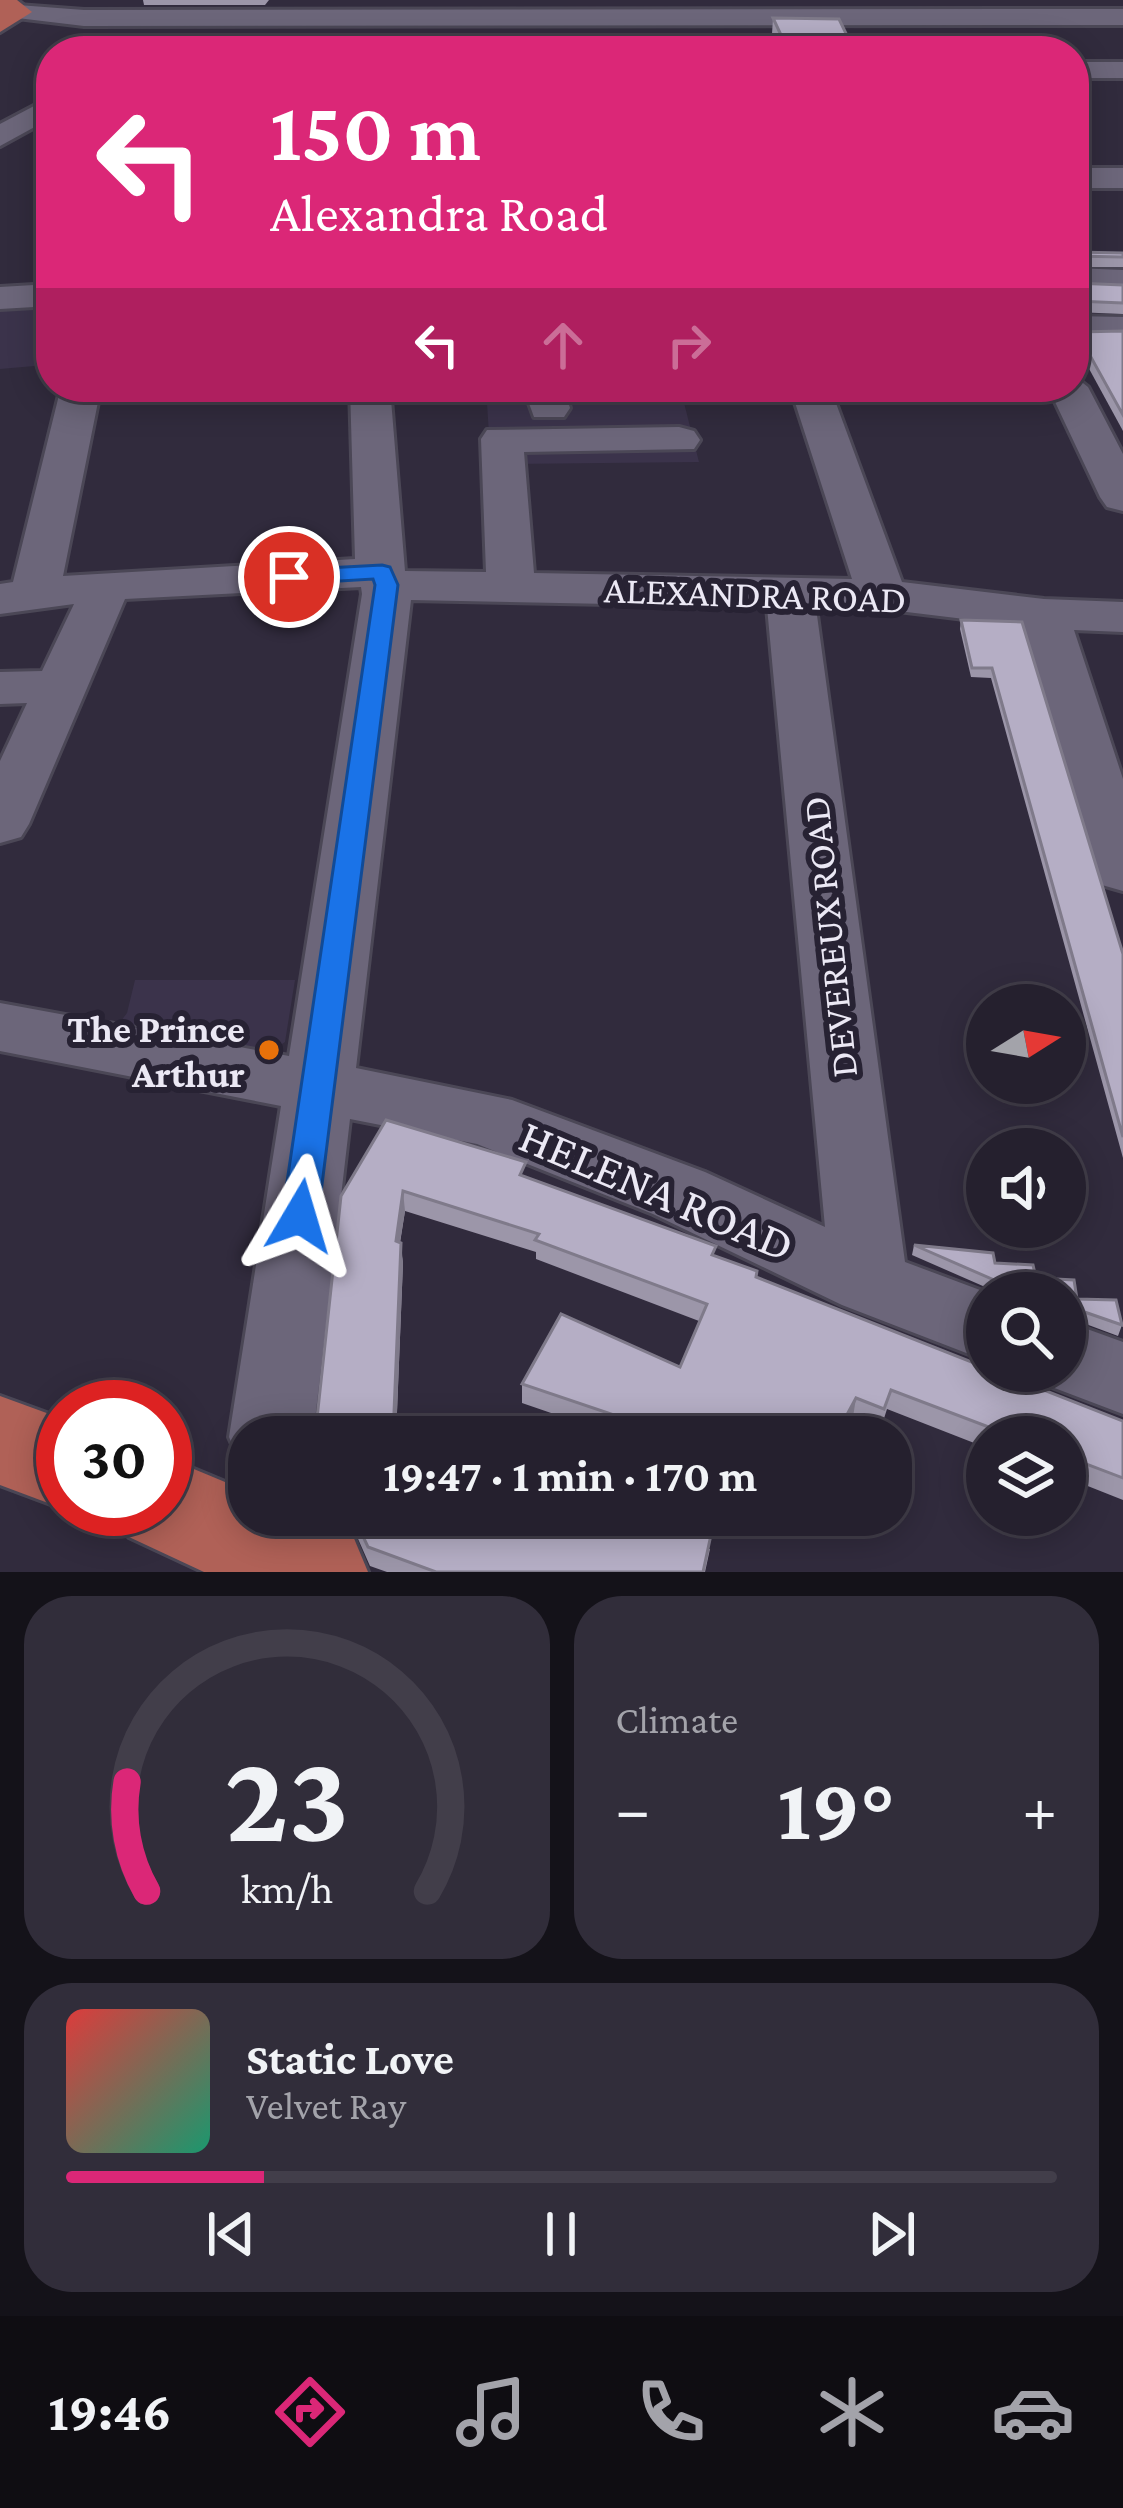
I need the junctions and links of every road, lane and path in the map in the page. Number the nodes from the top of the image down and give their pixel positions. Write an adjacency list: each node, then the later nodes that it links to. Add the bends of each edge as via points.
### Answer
1 (343, 8): 2 (street); 3 (street)
2 (303, 9): 6 (street)
3 (585, 9): 4 (street)
4 (641, 9): 7 (street)
5 (1123, 17): 7 (street)
6 (262, 18): 8 (street, via 123,18 68,31); 9 (street)
7 (737, 18): 10 (street)
8 (10, 20)
9 (249, 36)
10 (744, 36)
11 (36, 115): 12 (street)
12 (0, 137)
13 (1089, 178): 14 (street)
14 (1123, 178)
15 (1089, 280): 16 (street)
16 (1123, 281)
17 (32, 292): 20 (street)
18 (1089, 327): 19 (street)
19 (1123, 328)
20 (2, 339)
21 (76, 402): 32 (street)
22 (371, 402): 27 (street)
23 (815, 402): 31 (street)
24 (1076, 402): 26 (street)
25 (679, 440): 29 (street, via 502,439)
26 (1123, 497)
27 (384, 578): 28 (street, ALEXANDRA ROAD); 29 (street, ALEXANDRA ROAD); 40 (street)
28 (107, 585): 32 (street, ALEXANDRA ROAD); 35 (street)
29 (512, 588): 30 (street, ALEXANDRA ROAD)
30 (790, 593): 31 (street, ALEXANDRA ROAD); 41 (street, DEVEREUX ROAD)
31 (882, 594): 33 (street, ALEXANDRA ROAD)
32 (17, 597)
33 (1044, 614): 34 (street, ALEXANDRA ROAD); 38 (street)
34 (1123, 617)
35 (60, 687): 36 (street); 37 (street)
36 (0, 688)
37 (0, 824)
38 (1123, 871)
39 (0, 1028): 40 (street, HELENA ROAD)
40 (318, 1083): 41 (street, HELENA ROAD, via 487,1119 679,1193); 45 (street)
41 (868, 1282): 42 (street, HELENA ROAD)
42 (966, 1319)
43 (1086, 1364): 44 (street)
44 (1123, 1378)
45 (274, 1416)
46 (0, 1440): 47 (main road)
47 (36, 1454)

